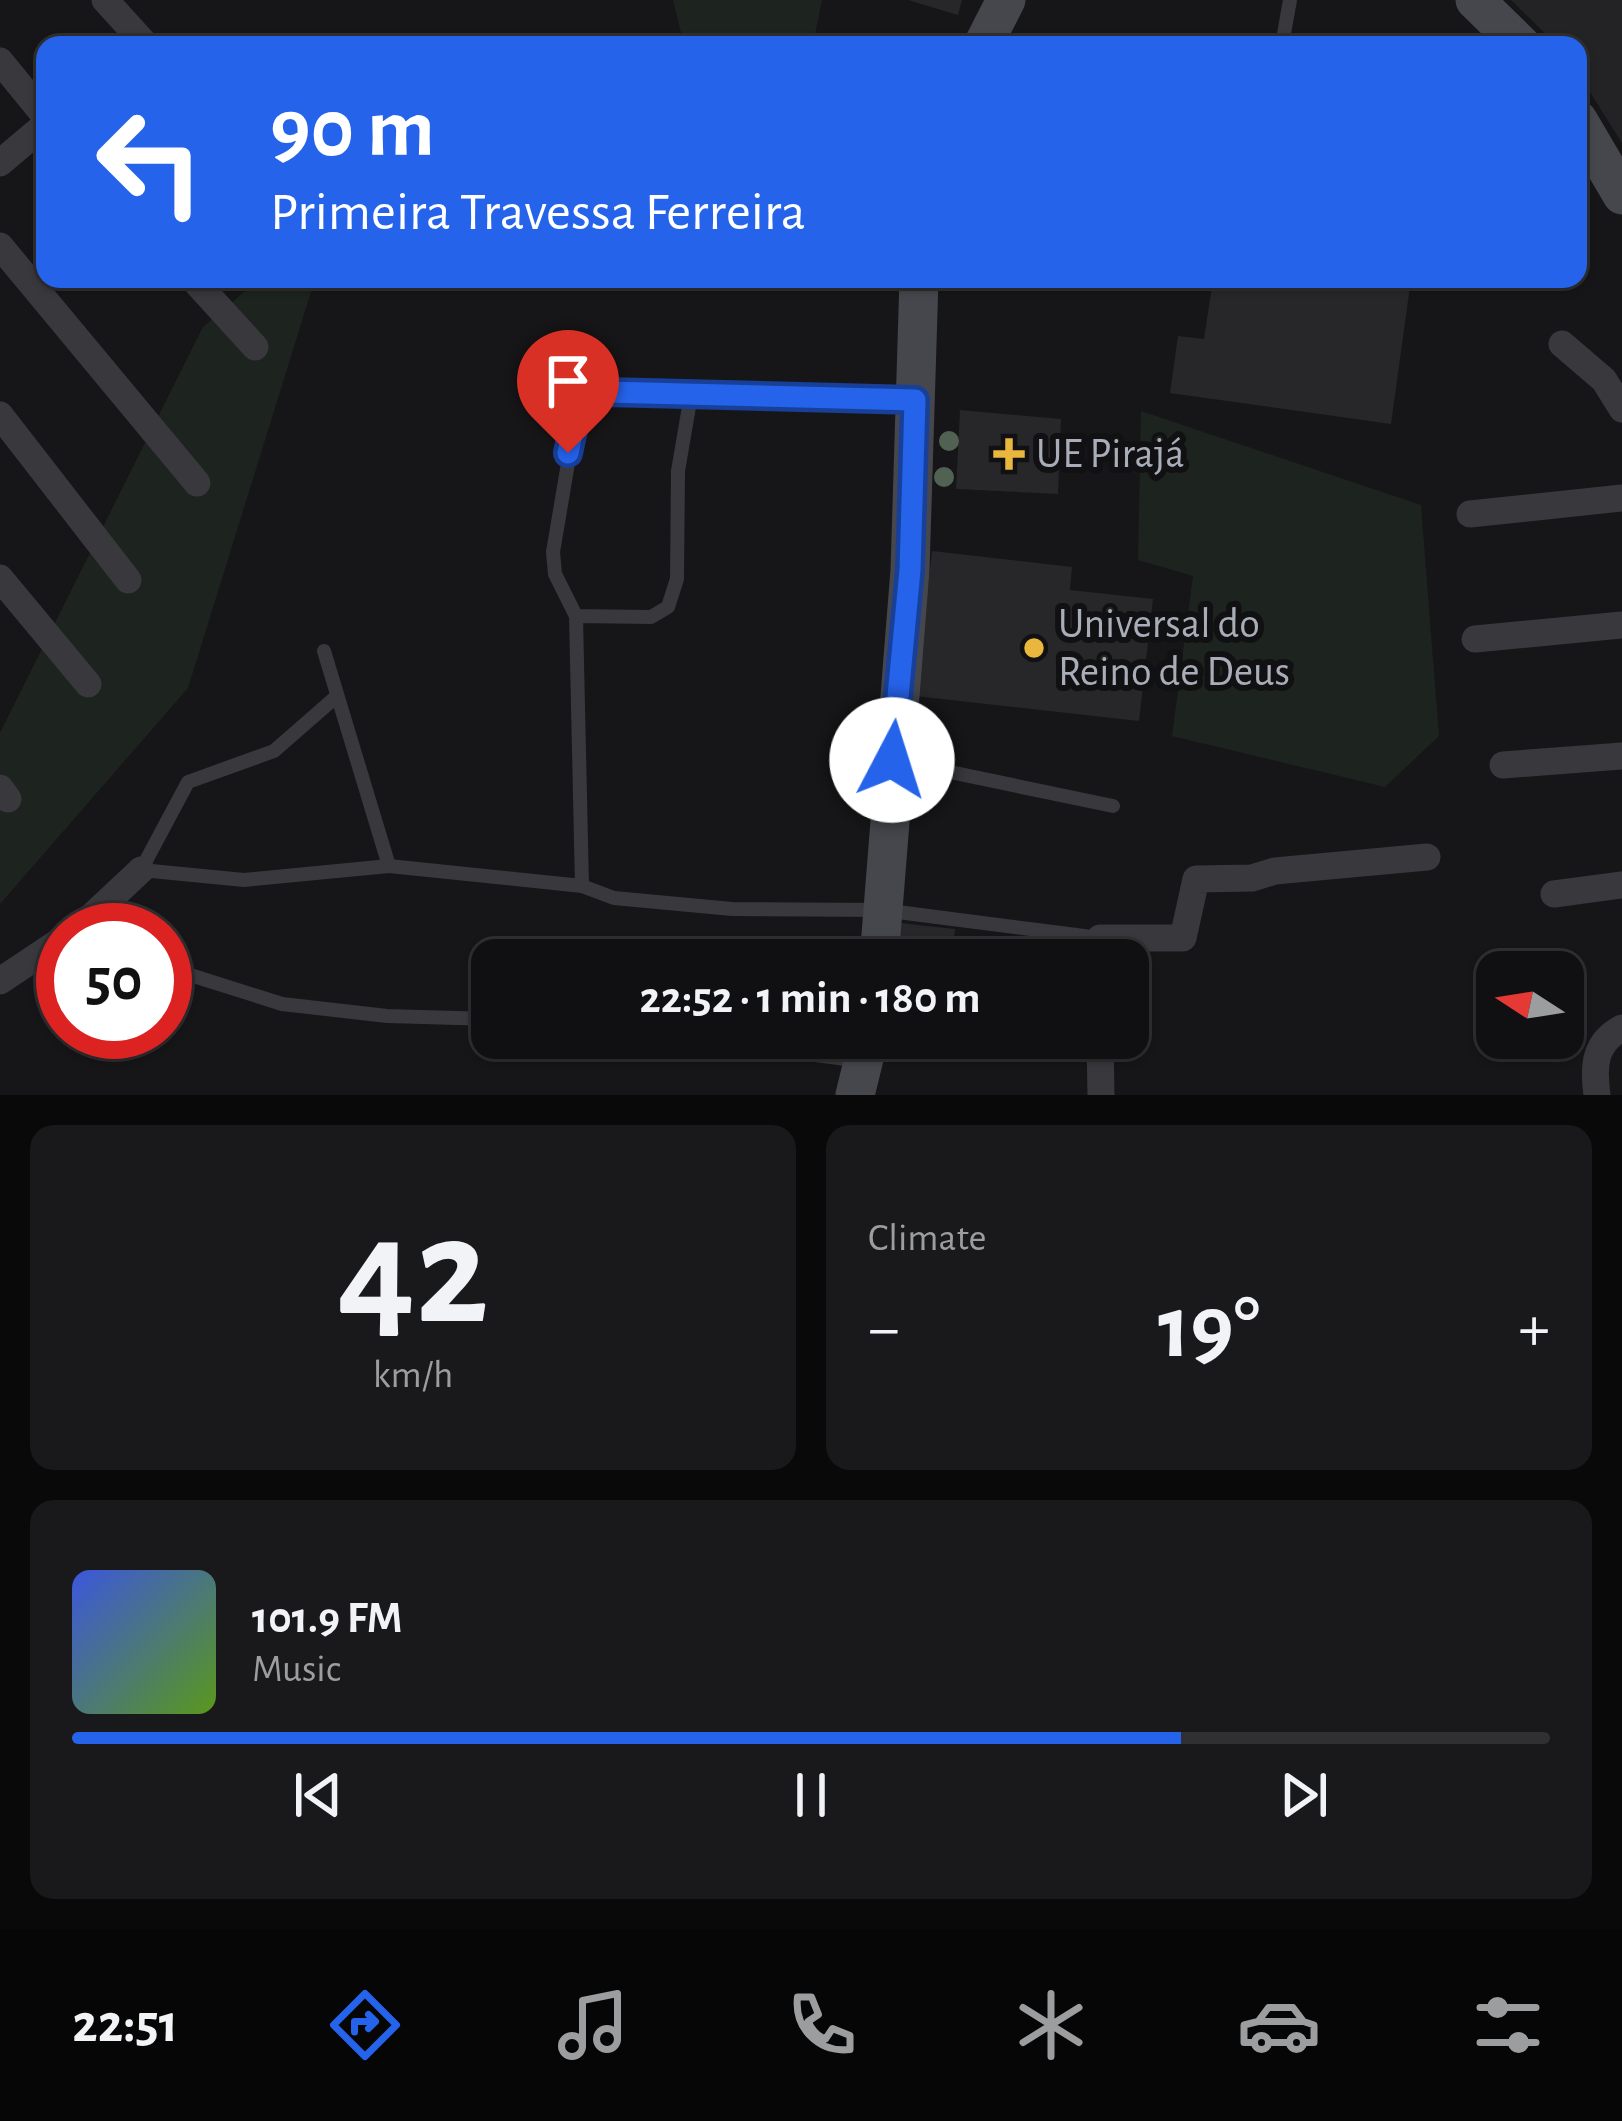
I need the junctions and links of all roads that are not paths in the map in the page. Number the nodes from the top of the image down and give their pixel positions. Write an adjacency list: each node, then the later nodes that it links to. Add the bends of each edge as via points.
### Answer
1 (105, 0): 5 (street)
2 (1006, 0): 6 (main road)
3 (1290, 0): 7 (lane)
4 (1475, 0): 8 (main road)
5 (138, 36)
6 (988, 36)
7 (1284, 36)
8 (1513, 36)
9 (0, 61): 10 (street)
10 (36, 105)
11 (36, 133): 13 (street)
12 (1587, 135): 14 (main road)
13 (0, 163)
14 (1622, 195)
15 (0, 246): 24 (street)
16 (201, 288): 19 (street)
17 (919, 288): 21 (main road)
18 (1562, 344): 22 (street, via 1604,380)
19 (255, 347)
20 (691, 395): 21 (lane); 29 (lane, via 668,608 651,617); 29 (lane, via 606,392 576,416 553,552)
21 (915, 400): 36 (main road)
22 (1622, 410)
23 (0, 415): 28 (street)
24 (197, 483)
25 (1622, 498): 26 (street)
26 (1470, 514)
27 (0, 578): 33 (street)
28 (128, 580)
29 (576, 616): 43 (lane)
30 (1622, 625): 31 (street)
31 (1474, 639)
32 (324, 651): 34 (lane)
33 (88, 684)
34 (337, 696): 40 (lane); 41 (lane, via 274,751 188,782)
35 (1622, 756): 37 (street)
36 (892, 760): 38 (lane); 46 (main road)
37 (1503, 765)
38 (1113, 806)
39 (1427, 857): 49 (street, via 1196,880 1183,938)
40 (389, 866): 41 (lane, via 244,880); 43 (lane)
41 (141, 870): 45 (street)
42 (1622, 885): 44 (street)
43 (582, 886): 46 (lane, via 614,898 732,909)
44 (1554, 893)
45 (107, 903)
46 (882, 910): 47 (main road); 48 (lane)
47 (880, 939)
48 (1044, 939)
49 (1149, 943)
50 (36, 958): 52 (street)
51 (192, 976): 53 (lane, via 282,1004)
52 (0, 981)
53 (471, 1018)
54 (1622, 1028): 58 (street, via 1602,1043)
55 (825, 1059): 57 (lane)
56 (1100, 1059): 59 (street)
57 (863, 1065)
58 (1596, 1084)
59 (1100, 1095)

